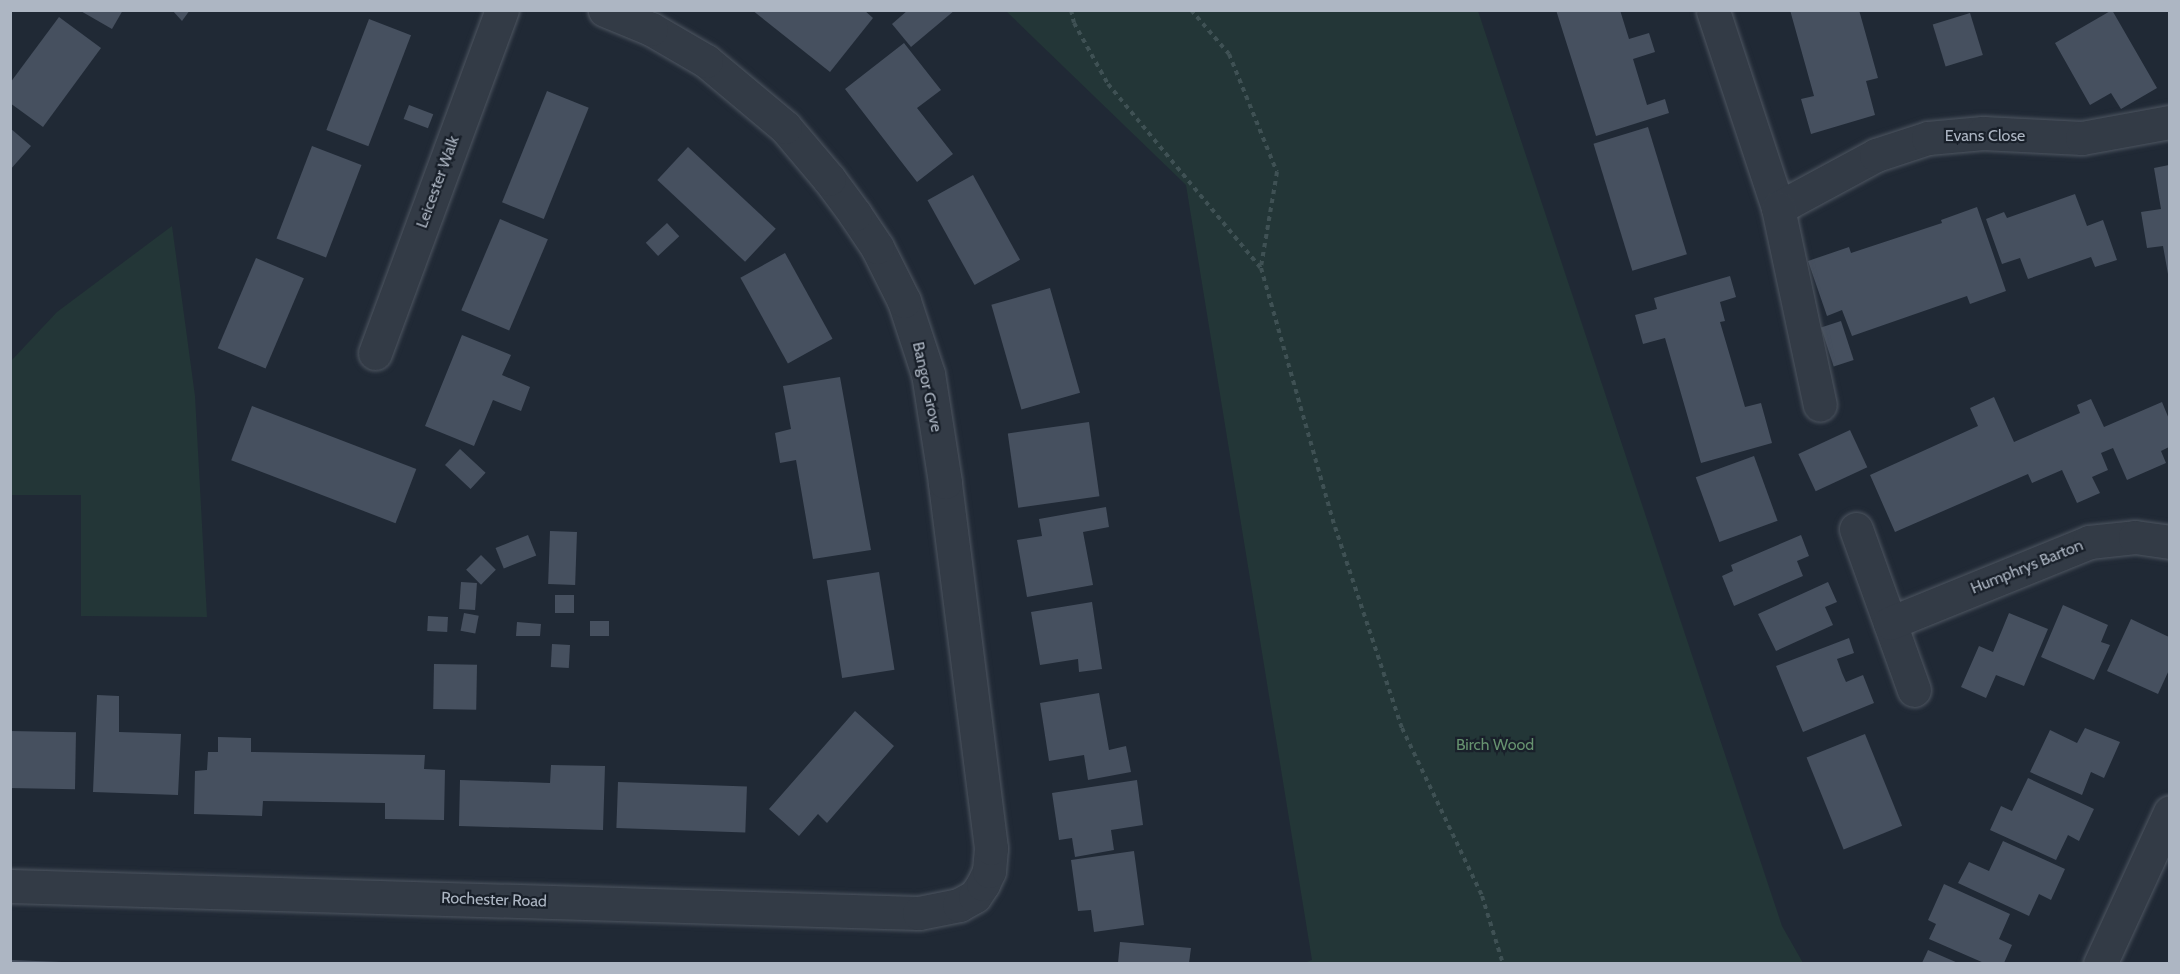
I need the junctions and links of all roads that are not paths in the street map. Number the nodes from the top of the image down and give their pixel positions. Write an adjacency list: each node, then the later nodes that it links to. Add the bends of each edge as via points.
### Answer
1 (502, 10): 6 (street, Leicester Walk)
2 (605, 10): 14 (street, Bangor Grove, via 651,29 706,61 785,127 861,222 904,301 928,374 991,848 987,878)
3 (1713, 11): 5 (street)
4 (2169, 122): 5 (street, Evans Close, via 2082,138 1983,133 1928,138 1876,155)
5 (1778, 208): 7 (street)
6 (375, 353)
7 (1820, 405)
8 (1856, 529): 10 (street)
9 (2169, 542): 10 (street, Humphrys Barton, via 2135,537 2089,542)
10 (1890, 623): 11 (street)
11 (1914, 690)
12 (2169, 812): 15 (street)
13 (10, 886): 14 (street, Rochester Road, via 919,913 950,909)
14 (975, 896)
15 (2100, 963)

